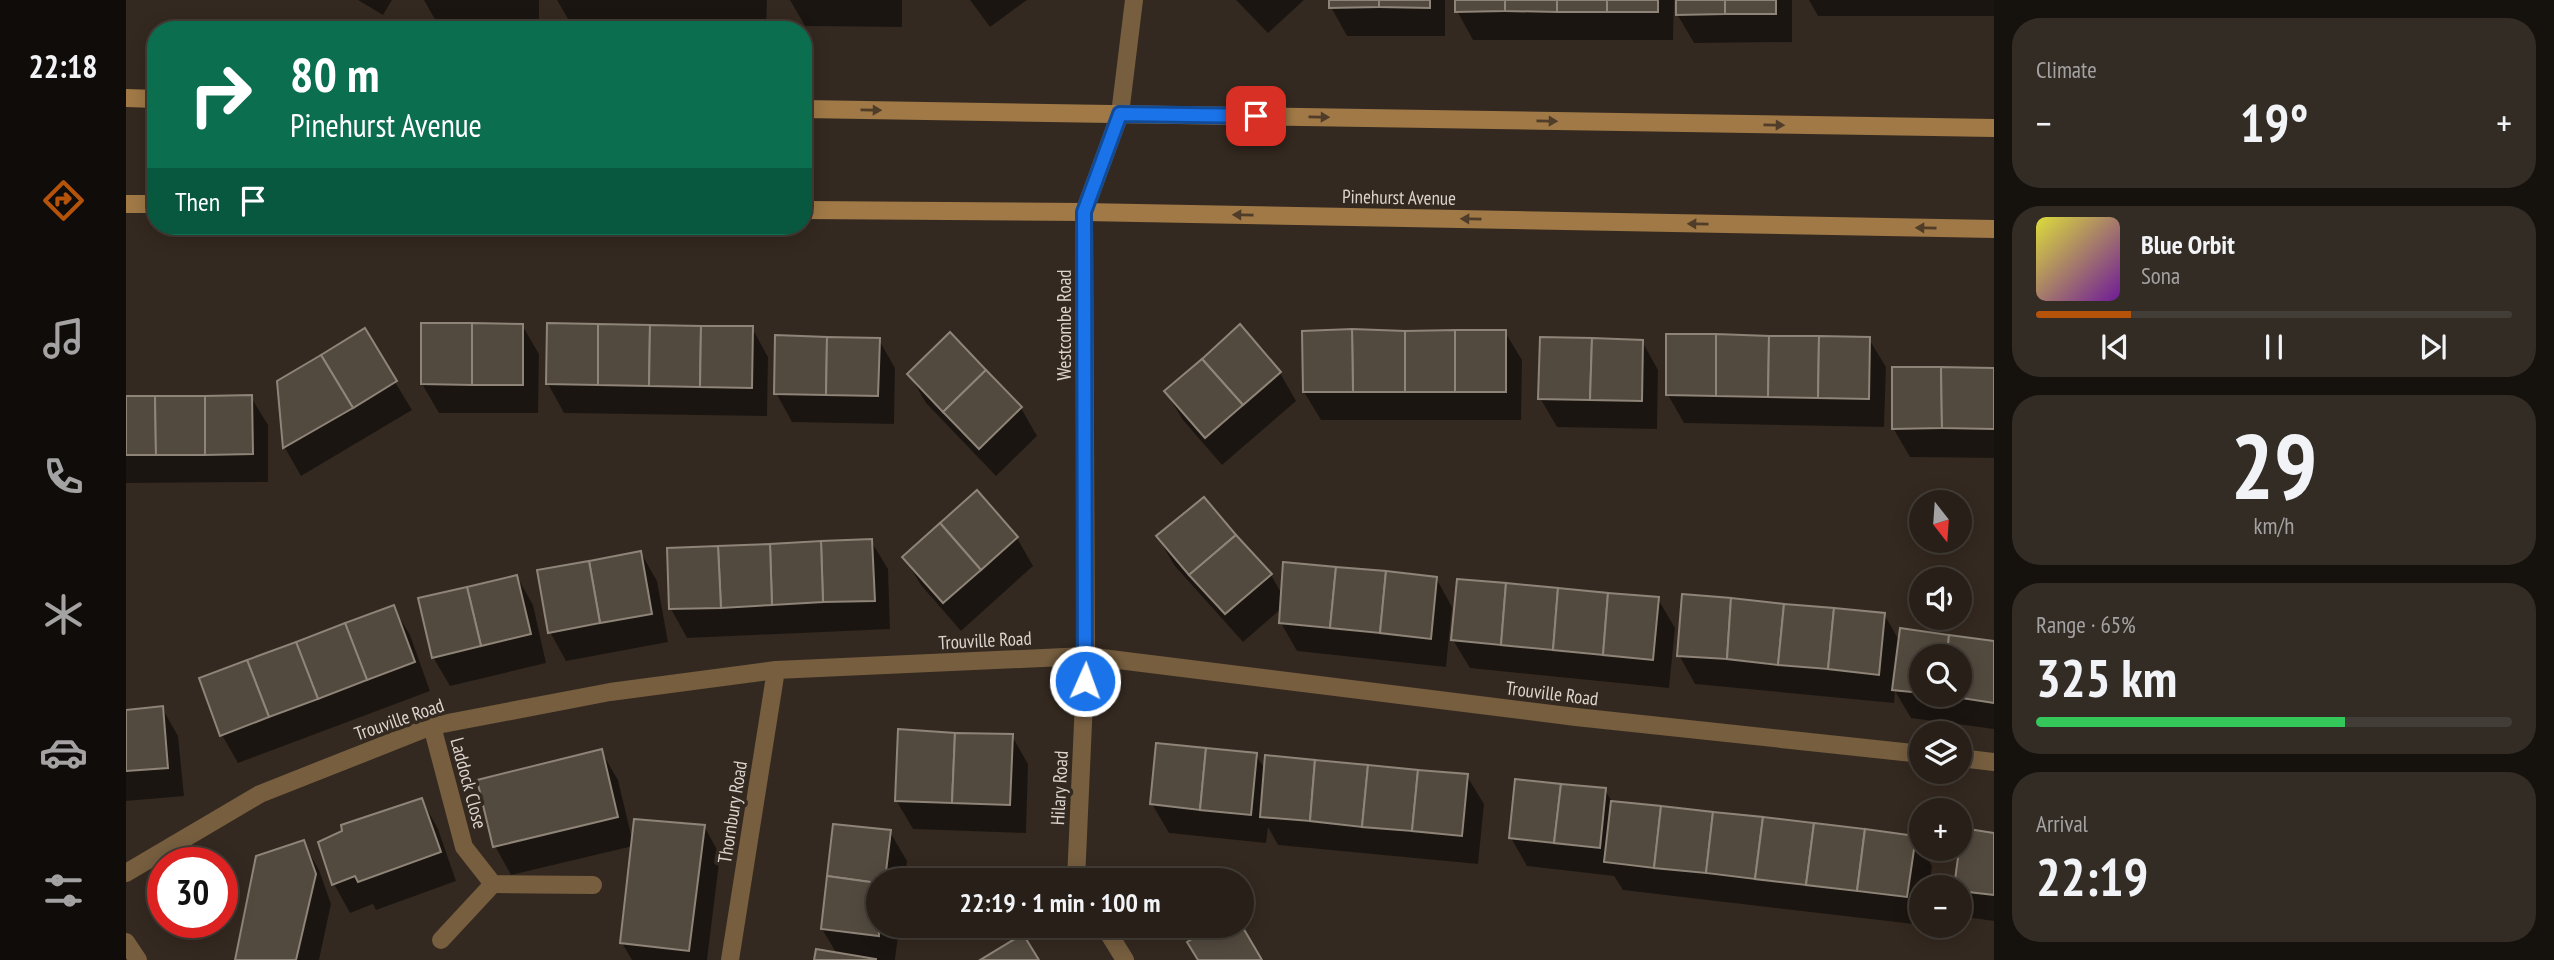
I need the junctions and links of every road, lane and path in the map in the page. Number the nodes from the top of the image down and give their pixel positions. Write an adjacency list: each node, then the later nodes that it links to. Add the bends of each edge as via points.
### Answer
1 (1134, 0): 5 (street, Westcombe Road)
2 (126, 98): 3 (street)
3 (147, 99)
4 (812, 109): 5 (street, one-way to 5)
5 (1120, 114): 6 (street, one-way to 6); 10 (street, Westcombe Road)
6 (1994, 128)
7 (126, 204): 8 (street)
8 (147, 204)
9 (812, 210): 10 (street, Pinehurst Avenue)
10 (1084, 212): 11 (street, Pinehurst Avenue, one-way to 10); 12 (street, Westcombe Road)
11 (1994, 229)
12 (1086, 656): 13 (street, Trouville Road); 15 (street, Trouville Road); 18 (street, Hilary Road)
13 (776, 670): 14 (street, Trouville Road, via 610,692); 26 (street, Thornbury Road)
14 (432, 726): 19 (street, Trouville Road, via 260,794); 20 (street, Laddock Close, via 464,847)
15 (1909, 753)
16 (1972, 759): 17 (street)
17 (1994, 762)
18 (1077, 868)
19 (126, 873)
20 (493, 884): 21 (street); 23 (street)
21 (593, 885)
22 (1111, 938): 27 (street)
23 (440, 940)
24 (126, 942): 25 (street)
25 (138, 960)
26 (730, 960)
27 (1125, 960)

